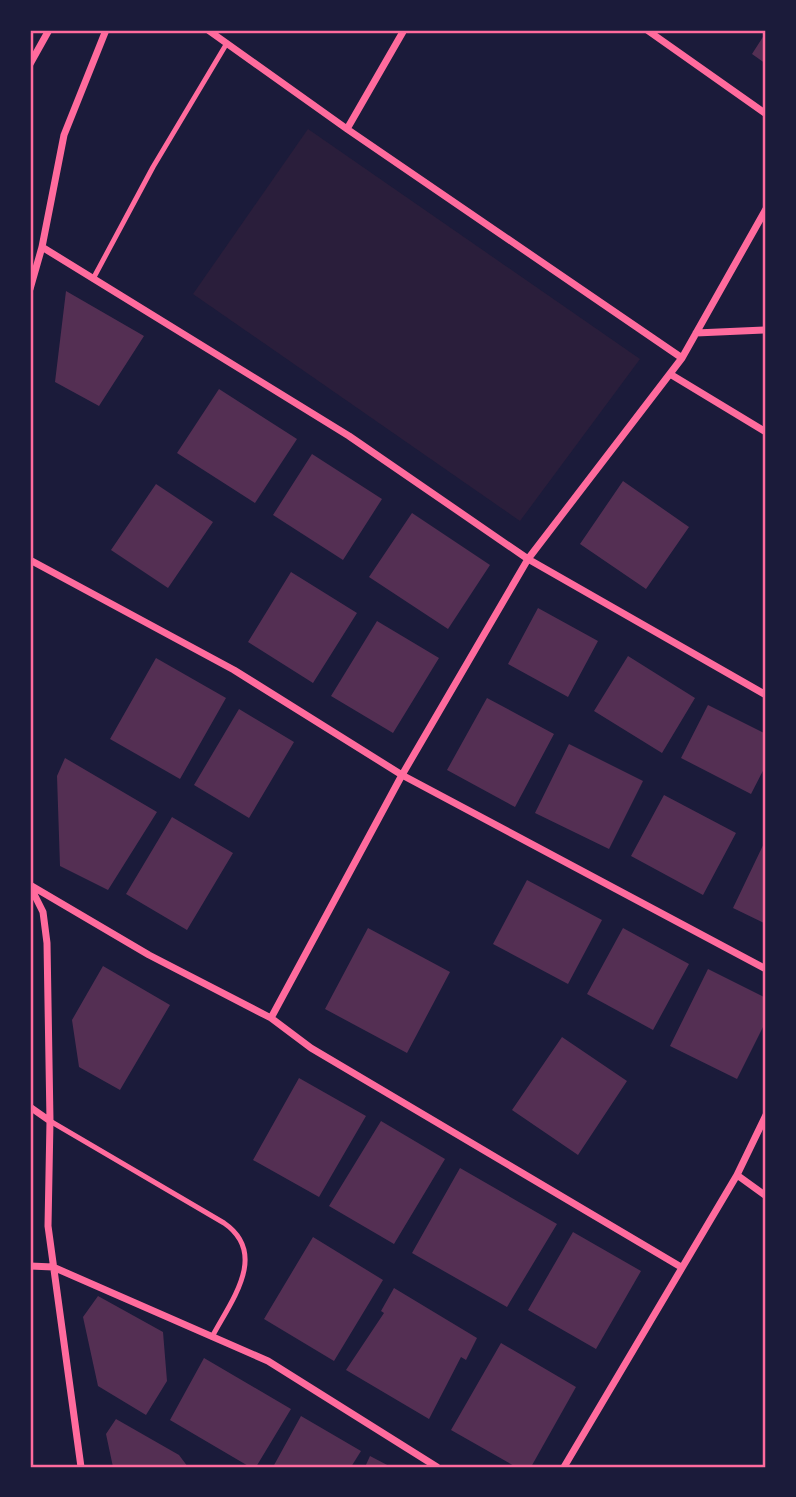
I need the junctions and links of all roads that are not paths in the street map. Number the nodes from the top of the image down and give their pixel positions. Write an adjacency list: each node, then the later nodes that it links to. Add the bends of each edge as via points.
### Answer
1 (49, 30): 7 (street)
2 (106, 30): 11 (street, via 64,135)
3 (208, 30): 6 (street)
4 (404, 30): 9 (street)
5 (648, 30): 8 (street)
6 (226, 43): 9 (street); 12 (lane)
7 (30, 64)
8 (766, 114)
9 (347, 129): 16 (street)
10 (766, 209): 15 (street)
11 (42, 247): 12 (street); 13 (street)
12 (93, 279): 19 (street, via 349,436)
13 (30, 289)
14 (766, 330): 15 (street)
15 (696, 333): 16 (street)
16 (682, 358): 17 (street)
17 (670, 374): 18 (street); 19 (street)
18 (766, 432)
19 (528, 559): 21 (street); 22 (street)
20 (30, 560): 22 (street, via 234,670)
21 (766, 695)
22 (402, 775): 24 (street); 25 (street)
23 (30, 885): 25 (street, via 149,955); 28 (street, via 43,912 47,943)
24 (766, 969)
25 (271, 1018): 33 (street, via 311,1048)
26 (30, 1107): 28 (street)
27 (766, 1115): 29 (street)
28 (50, 1121): 32 (street, via 48,1226); 34 (lane, via 225,1223 241,1238 247,1267)
29 (737, 1175): 30 (street); 33 (street)
30 (766, 1196)
31 (30, 1266): 32 (street)
32 (53, 1268): 34 (street); 35 (street)
33 (681, 1268): 37 (street)
34 (212, 1337): 36 (street, via 268,1361)
35 (81, 1467)
36 (437, 1467)
37 (564, 1467)

